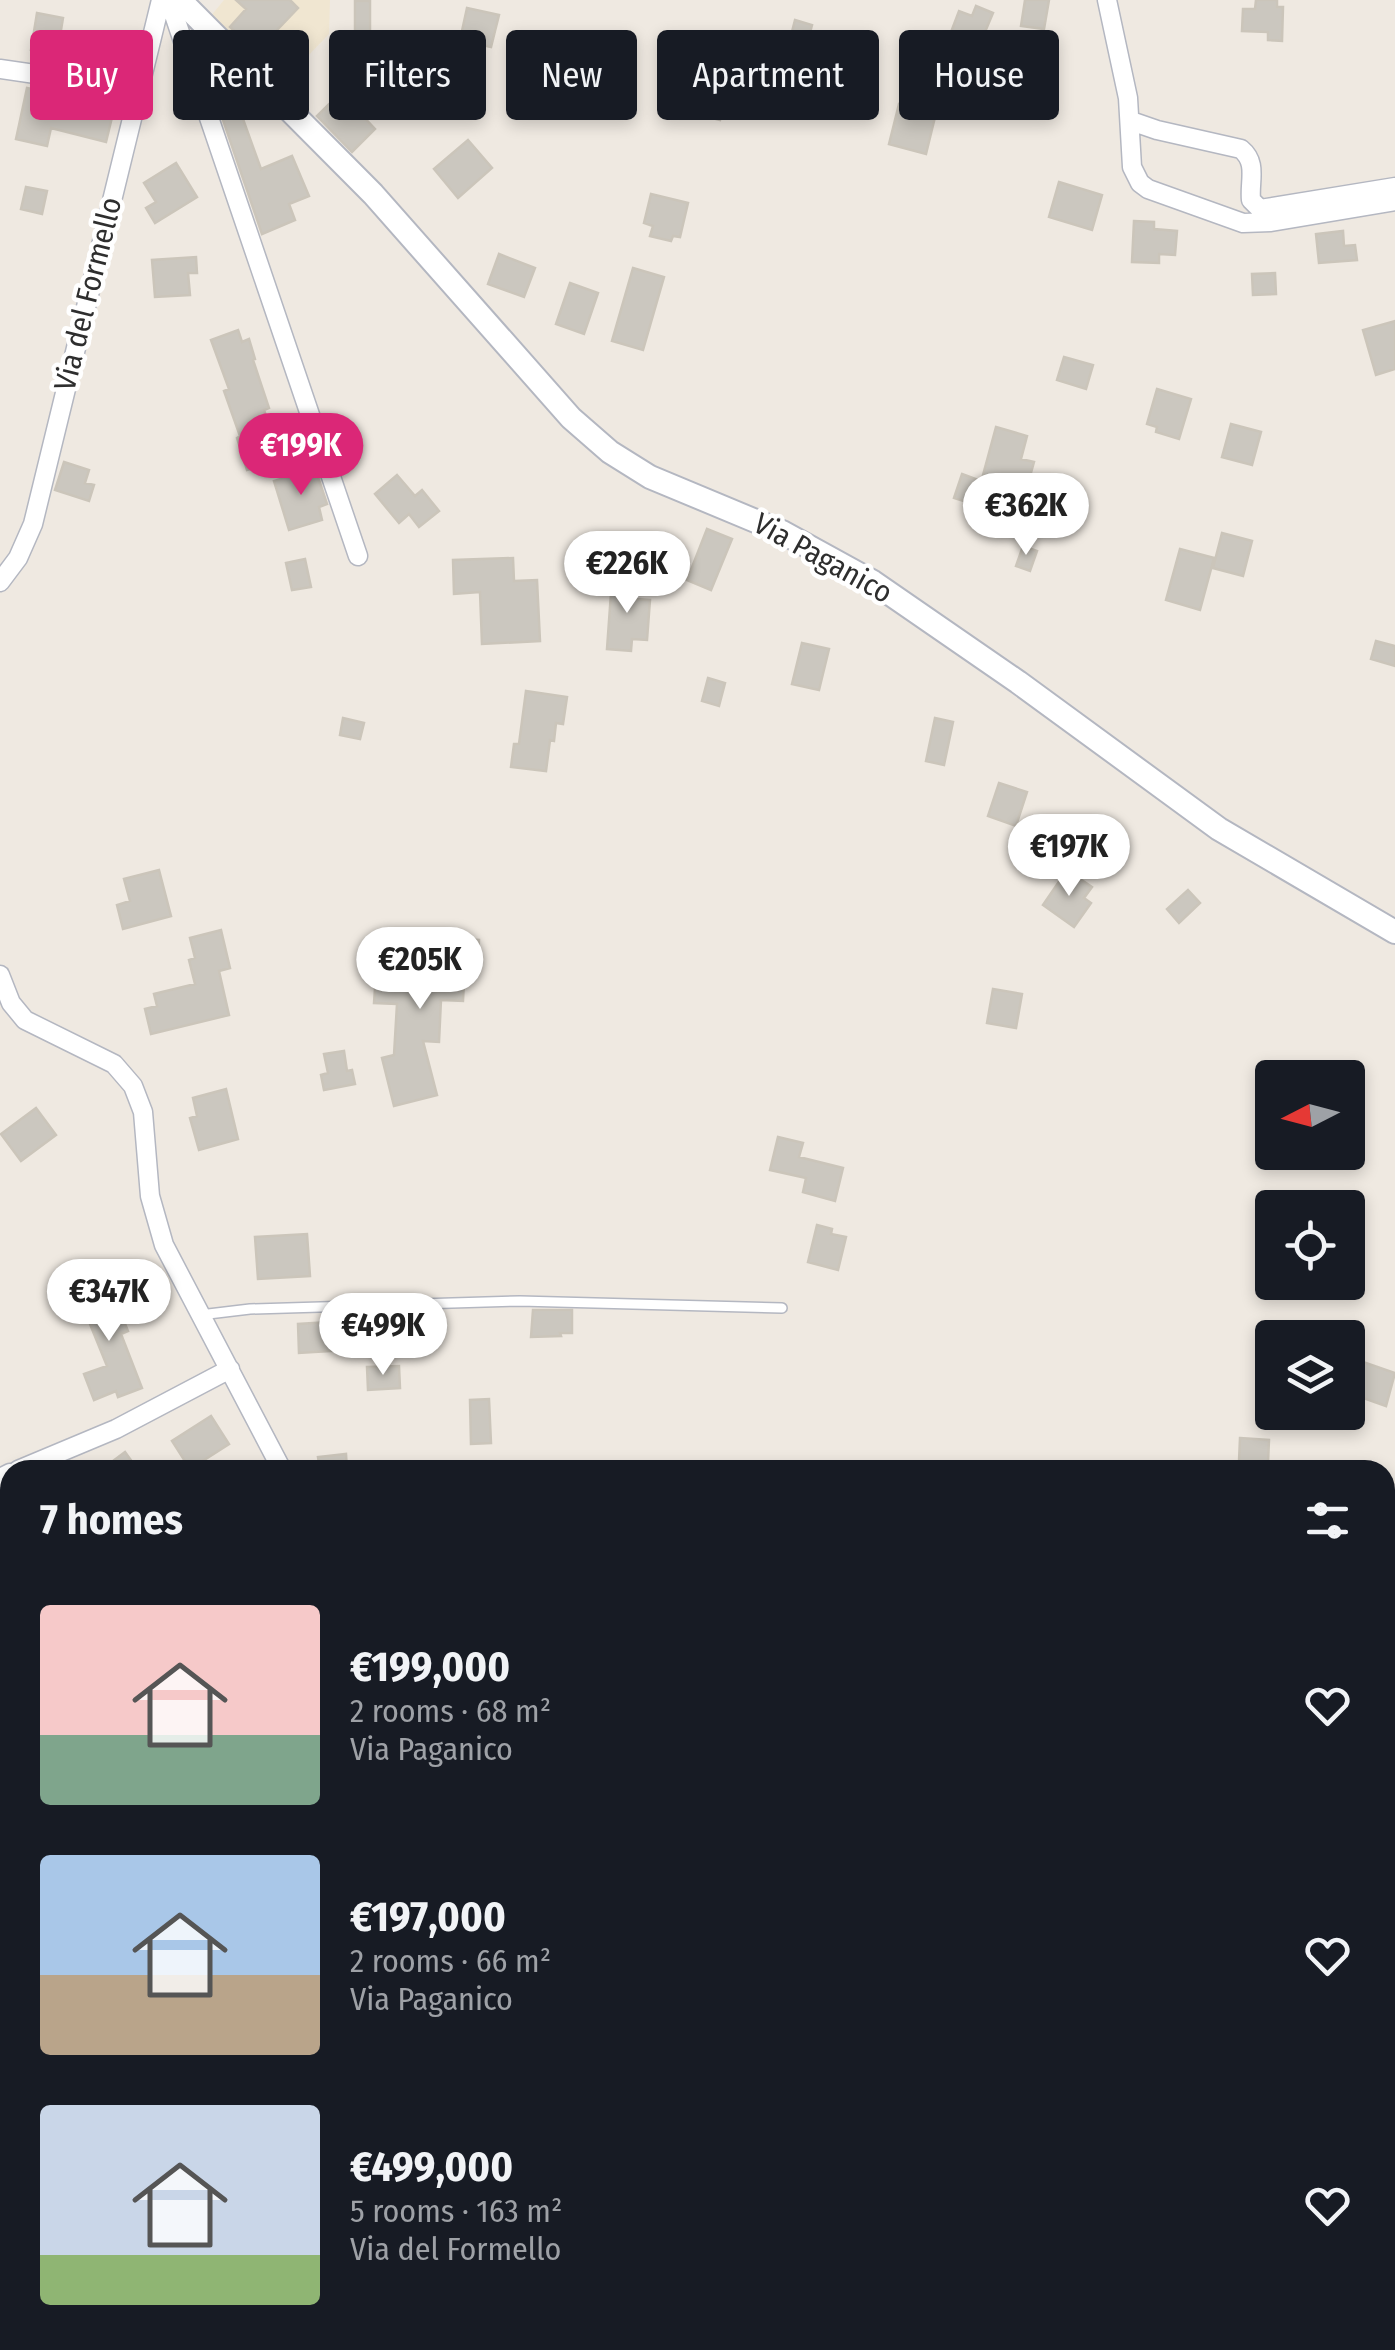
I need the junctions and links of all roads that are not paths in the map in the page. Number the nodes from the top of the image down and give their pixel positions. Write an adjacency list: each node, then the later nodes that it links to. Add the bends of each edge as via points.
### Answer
1 (161, 0): 5 (street, Via del Formello)
2 (170, 0): 12 (street)
3 (180, 0): 14 (street, Via Paganico, via 323,142 600,444 650,476 762,523 873,582 1219,830)
4 (1107, 0): 9 (street)
5 (153, 31)
6 (0, 69): 7 (street)
7 (30, 74)
8 (131, 120): 13 (street, Via del Formello, via 33,524)
9 (1131, 121): 10 (street, via 1242,150 1252,168 1250,200 1260,209); 11 (street, via 1131,162 1140,182 1228,220 1264,223)
10 (1395, 187)
11 (1395, 201)
12 (358, 556)
13 (0, 582)
14 (1395, 932)
15 (0, 974): 17 (street, via 25,1020 103,1057 130,1080 143,1112 156,1223)
16 (782, 1308): 17 (lane, via 520,1300)
17 (200, 1315): 18 (street)
18 (230, 1368): 19 (street, via 140,1418); 20 (street)
19 (41, 1460)
20 (277, 1460)

